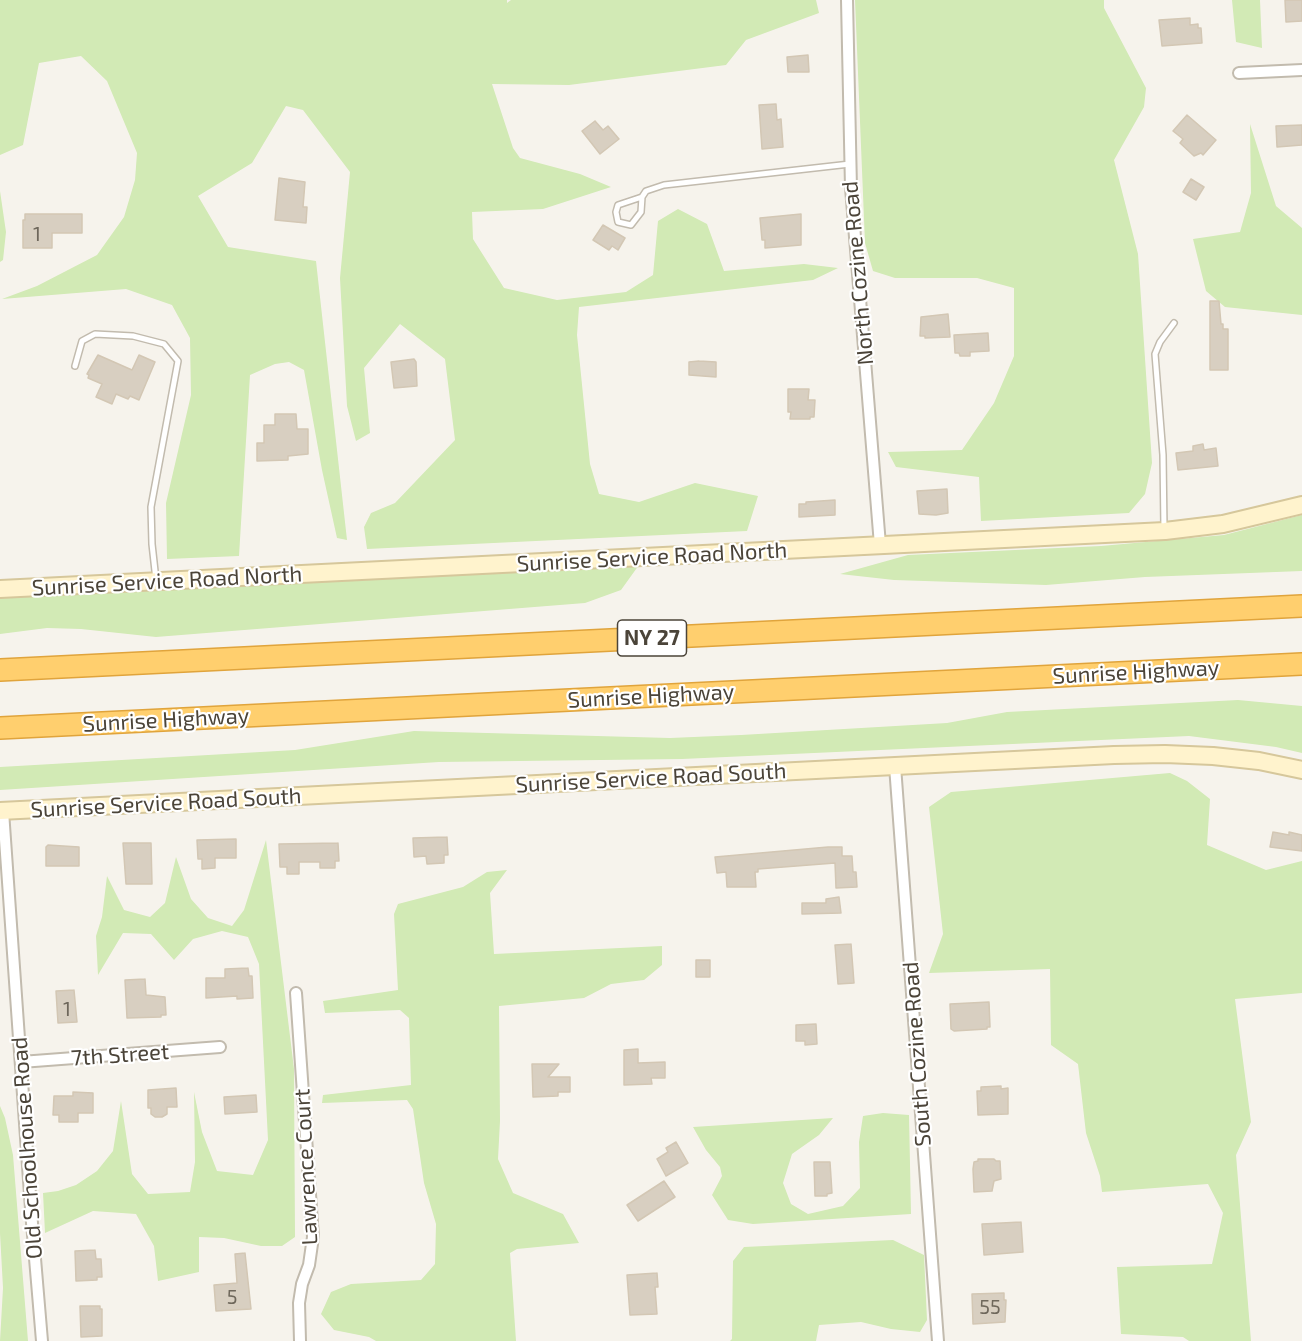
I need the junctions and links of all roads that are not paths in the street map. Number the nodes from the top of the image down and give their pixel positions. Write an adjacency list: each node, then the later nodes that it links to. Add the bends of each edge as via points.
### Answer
1 (847, 0): 4 (street, North Cozine Road)
2 (1302, 70): 3 (street)
3 (1239, 74)
4 (850, 164): 5 (lane, via 664,185 646,191); 10 (street, North Cozine Road)
5 (642, 197): 5 (lane, via 640,212 631,225 618,222 618,205)
6 (1174, 323): 9 (lane, via 1155,354)
7 (75, 366): 11 (lane, via 82,341 95,334 132,336 164,344 178,361 151,507)
8 (1302, 505): 9 (street, Sunrise Service Road North, via 1223,524)
9 (1165, 531): 10 (street, Sunrise Service Road North)
10 (880, 545): 11 (street, Sunrise Service Road North)
11 (157, 582): 12 (street, Sunrise Service Road North)
12 (0, 589)
13 (1302, 606): 15 (highway, NY 27)
14 (1302, 664): 16 (highway, Sunrise Highway)
15 (0, 670)
16 (0, 728)
17 (895, 766): 18 (street, Sunrise Service Road South, via 1165,754 1235,758); 19 (street, Sunrise Service Road South); 25 (street, South Cozine Road)
18 (1302, 770)
19 (2, 811): 22 (street, Old Schoolhouse Road)
20 (296, 993): 24 (street, Lawrence Court, via 313,1237 299,1302)
21 (220, 1047): 22 (street, 7th Street)
22 (21, 1062): 23 (street, Old Schoolhouse Road)
23 (42, 1341)
24 (300, 1341)
25 (938, 1341)

